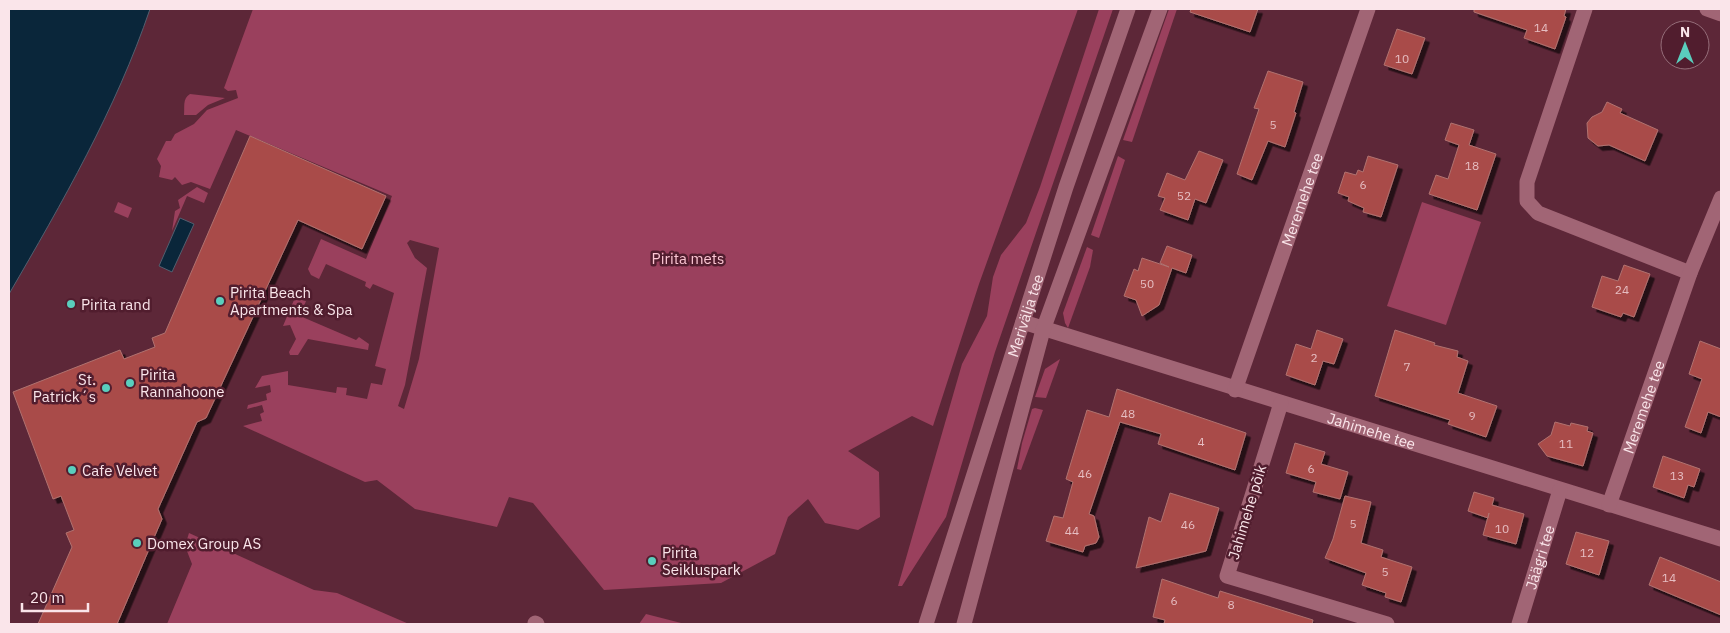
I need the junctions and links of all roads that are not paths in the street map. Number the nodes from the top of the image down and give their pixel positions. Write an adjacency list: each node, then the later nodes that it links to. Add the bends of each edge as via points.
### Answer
1 (1128, 9): 9 (street, Merivälja tee)
2 (1160, 9): 10 (street, Merivälja tee)
3 (1368, 9): 11 (street, Meremehe tee)
4 (1585, 9): 8 (street, via 1527,182 1527,201 1538,213)
5 (1707, 9): 6 (street)
6 (1721, 14)
7 (1721, 198): 8 (street, Meremehe tee)
8 (1690, 273): 14 (street, Meremehe tee)
9 (1022, 322): 10 (street, Jahimehe tee); 16 (street, Merivälja tee)
10 (1043, 330): 11 (street, Jahimehe tee); 17 (street, Merivälja tee)
11 (1235, 390): 12 (street, Jahimehe tee)
12 (1281, 404): 13 (street, Jahimehe tee); 18 (street, Jahimehe põik, via 1227,576)
13 (1560, 490): 14 (street, Jahimehe tee); 19 (street, Jäägri tee)
14 (1609, 505): 15 (street, Jahimehe tee)
15 (1721, 539)
16 (926, 624)
17 (964, 624)
18 (1387, 624)
19 (1519, 624)

